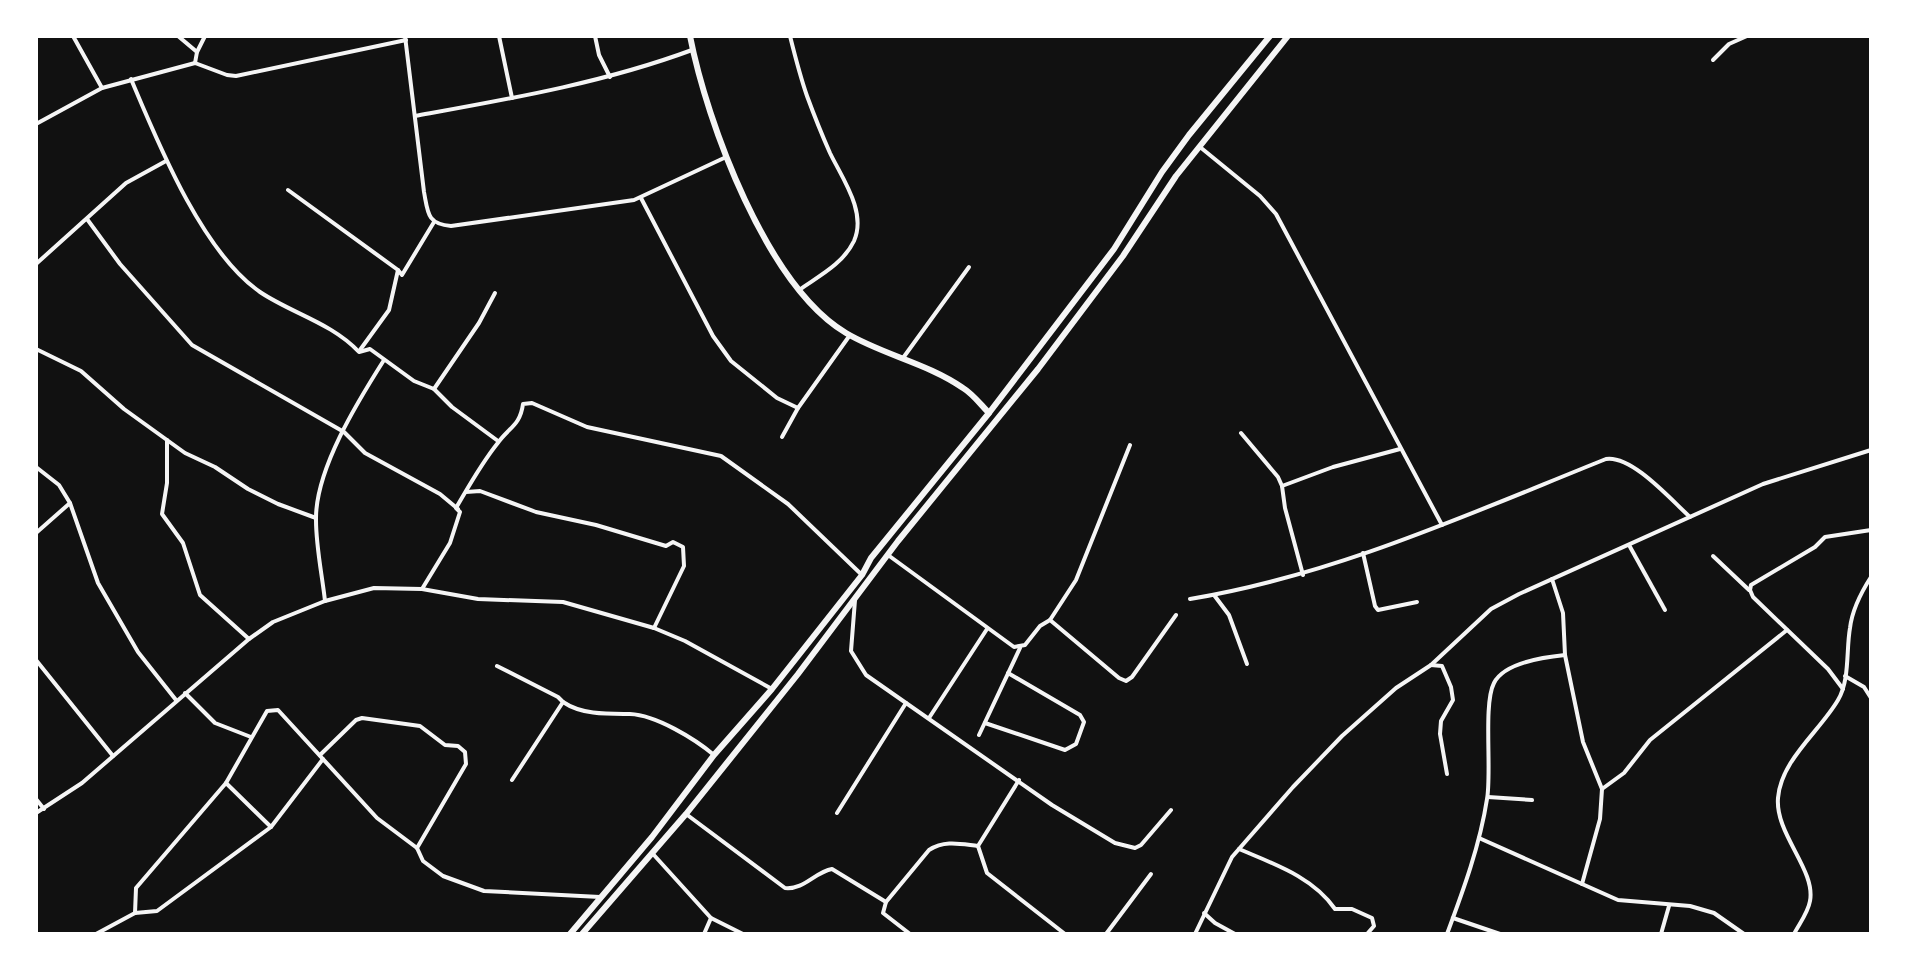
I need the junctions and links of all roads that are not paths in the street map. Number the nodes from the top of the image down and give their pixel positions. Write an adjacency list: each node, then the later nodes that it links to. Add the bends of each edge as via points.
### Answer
1 (73, 36): 18 (street)
2 (178, 36): 13 (street)
3 (205, 36): 13 (street)
4 (499, 36): 19 (street)
5 (595, 36): 16 (street)
6 (690, 36): 12 (main road)
7 (790, 36): 34 (street, via 806,94 849,190 857,221 855,239 843,256)
8 (1270, 36): 29 (main road, via 1162,172)
9 (1288, 36): 22 (main road)
10 (1747, 36): 14 (street)
11 (405, 38): 15 (street, via 236,76); 20 (street)
12 (692, 50): 16 (street); 23 (main road)
13 (197, 52): 15 (street)
14 (1713, 60)
15 (195, 63): 17 (street)
16 (610, 77): 19 (street)
17 (131, 79): 18 (street); 24 (street)
18 (102, 88): 21 (street)
19 (512, 98): 20 (street)
20 (415, 116): 28 (street, via 424,192)
21 (36, 124)
22 (1199, 147): 30 (main road); 50 (street, via 1276,214)
23 (724, 158): 26 (street); 34 (main road, via 760,232)
24 (166, 161): 27 (street, via 126,183); 38 (street, via 225,259 258,291 345,338)
25 (288, 190): 33 (street)
26 (641, 198): 28 (street, via 451,226); 42 (street, via 731,361 765,390)
27 (87, 219): 31 (street); 44 (street, via 192,345)
28 (434, 222): 33 (street, via 402,275)
29 (1114, 249): 30 (main road); 43 (main road)
30 (1123, 256): 57 (main road)
31 (36, 264)
32 (969, 267): 39 (street)
33 (398, 270): 38 (street, via 389,310)
34 (799, 290): 36 (main road)
35 (495, 293): 41 (street)
36 (850, 335): 39 (main road); 42 (street)
37 (36, 349): 47 (street, via 81,371)
38 (359, 352): 40 (street, via 370,349)
39 (903, 358): 43 (main road, via 965,389)
40 (384, 360): 41 (street); 44 (street)
41 (434, 389): 48 (street)
42 (798, 408): 46 (street)
43 (989, 413): 55 (main road)
44 (344, 432): 58 (street, via 365,453 440,494); 60 (street, via 326,467)
45 (1241, 433): 53 (street)
46 (782, 437)
47 (167, 439): 60 (street, via 248,489); 85 (street, via 162,514 183,543 200,595)
48 (498, 441): 54 (street); 68 (street, via 521,419 523,404 532,403 587,427 721,456 788,504)
49 (1130, 445): 81 (street, via 1076,580)
50 (1400, 449): 53 (street); 61 (street)
51 (1871, 450): 59 (street, via 1763,484)
52 (36, 467): 56 (street, via 59,485)
53 (1282, 486): 69 (street)
54 (466, 492): 58 (street, via 456,508); 82 (street, via 480,491 536,512 683,547 684,566)
55 (918, 500): 57 (main road); 68 (main road)
56 (70, 503): 63 (street); 100 (street, via 98,583 138,652)
57 (926, 507): 66 (main road)
58 (460, 512): 72 (street, via 450,543)
59 (1690, 517): 61 (street, via 1631,464 1615,458); 64 (street)
60 (316, 518): 77 (street)
61 (1442, 525): 65 (street)
62 (1871, 530): 73 (street, via 1825,537)
63 (36, 533)
64 (1629, 545): 71 (street); 79 (street)
65 (1363, 553): 69 (street); 78 (street, via 1378,610)
66 (887, 554): 76 (main road); 83 (street)
67 (1713, 556): 73 (street)
68 (862, 575): 96 (main road)
69 (1303, 575): 74 (street)
70 (1871, 577): 95 (street, via 1850,623)
71 (1552, 579): 87 (street, via 1563,613); 90 (street, via 1491,609)
72 (422, 589): 77 (street, via 374,588); 82 (street, via 478,599 563,602)
73 (1750, 590): 84 (street)
74 (1214, 595): 75 (street); 89 (street, via 1229,615)
75 (1190, 599)
76 (855, 600): 102 (street, via 851,651 866,675); 122 (main road)
77 (325, 601): 85 (street, via 273,622)
78 (1417, 602)
79 (1665, 610)
80 (1176, 615): 81 (street, via 1126,681)
81 (1050, 620): 86 (street)
82 (654, 628): 96 (street)
83 (987, 629): 86 (street); 103 (street)
84 (1787, 630): 97 (street); 114 (street, via 1650,740 1624,773)
85 (249, 639): 98 (street)
86 (1020, 648): 94 (street)
87 (1565, 655): 114 (street, via 1583,742); 115 (street, via 1522,663 1493,685)
88 (36, 660): 92 (street)
89 (1247, 664)
90 (1431, 665): 110 (street, via 1442,666 1453,700 1441,721); 127 (street, via 1342,736)
91 (497, 666): 101 (street)
92 (42, 667): 93 (street); 108 (street)
93 (36, 672)
94 (1008, 673): 104 (street); 104 (street, via 1080,715 1084,722 1076,744 1065,750)
95 (1845, 676): 97 (street); 99 (street)
96 (772, 689): 107 (main road)
97 (1843, 689): 153 (street, via 1779,787 1781,822 1809,881 1811,898)
98 (185, 693): 100 (street); 106 (street, via 215,723)
99 (1871, 698)
100 (176, 700): 108 (street)
101 (563, 702): 107 (street, via 657,722 694,738); 111 (street)
102 (906, 703): 103 (street); 121 (street)
103 (929, 718): 112 (street)
104 (985, 723): 105 (street)
105 (979, 735)
106 (251, 737): 109 (street, via 267,711 278,710); 113 (street)
107 (714, 755): 131 (main road)
108 (113, 756): 118 (street)
109 (321, 757): 123 (street); 126 (street, via 377,818); 126 (street, via 362,718 420,726 465,752 466,764)
110 (1447, 774)
111 (512, 780)
112 (1019, 780): 119 (street, via 1089,828 1128,847 1141,845); 125 (street)
113 (226, 783): 123 (street); 134 (street, via 136,888)
114 (1602, 789): 130 (street, via 1600,819)
115 (1488, 797): 117 (street); 124 (street)
116 (36, 799): 118 (street)
117 (1532, 800)
118 (44, 809): 120 (street)
119 (1171, 810)
120 (36, 813)
121 (837, 813)
122 (686, 814): 128 (main road); 132 (street, via 785,888 832,869)
123 (271, 827): 134 (street, via 157,911)
124 (1479, 838): 130 (street); 137 (street)
125 (978, 846): 132 (street, via 938,844); 144 (street, via 987,873)
126 (417, 848): 131 (street, via 423,861 443,876 484,891)
127 (1239, 849): 135 (street); 148 (street, via 1305,880 1335,909 1352,909 1372,918 1374,926)
128 (653, 854): 136 (street); 140 (main road)
129 (1151, 874): 145 (street)
130 (1582, 884): 133 (street, via 1618,900)
131 (601, 897): 139 (main road)
132 (886, 902): 143 (street, via 883,913)
133 (1669, 906): 151 (street); 152 (street, via 1714,913)
134 (135, 913): 138 (street)
135 (1204, 913): 146 (street); 147 (street)
136 (711, 918): 141 (street); 142 (street)
137 (1453, 918): 149 (street); 150 (street)
138 (96, 934)
139 (570, 934)
140 (582, 934)
141 (704, 934)
142 (743, 934)
143 (910, 934)
144 (1065, 934)
145 (1106, 934)
146 (1195, 934)
147 (1235, 934)
148 (1367, 934)
149 (1447, 934)
150 (1500, 934)
151 (1661, 934)
152 (1744, 934)
153 (1794, 934)

